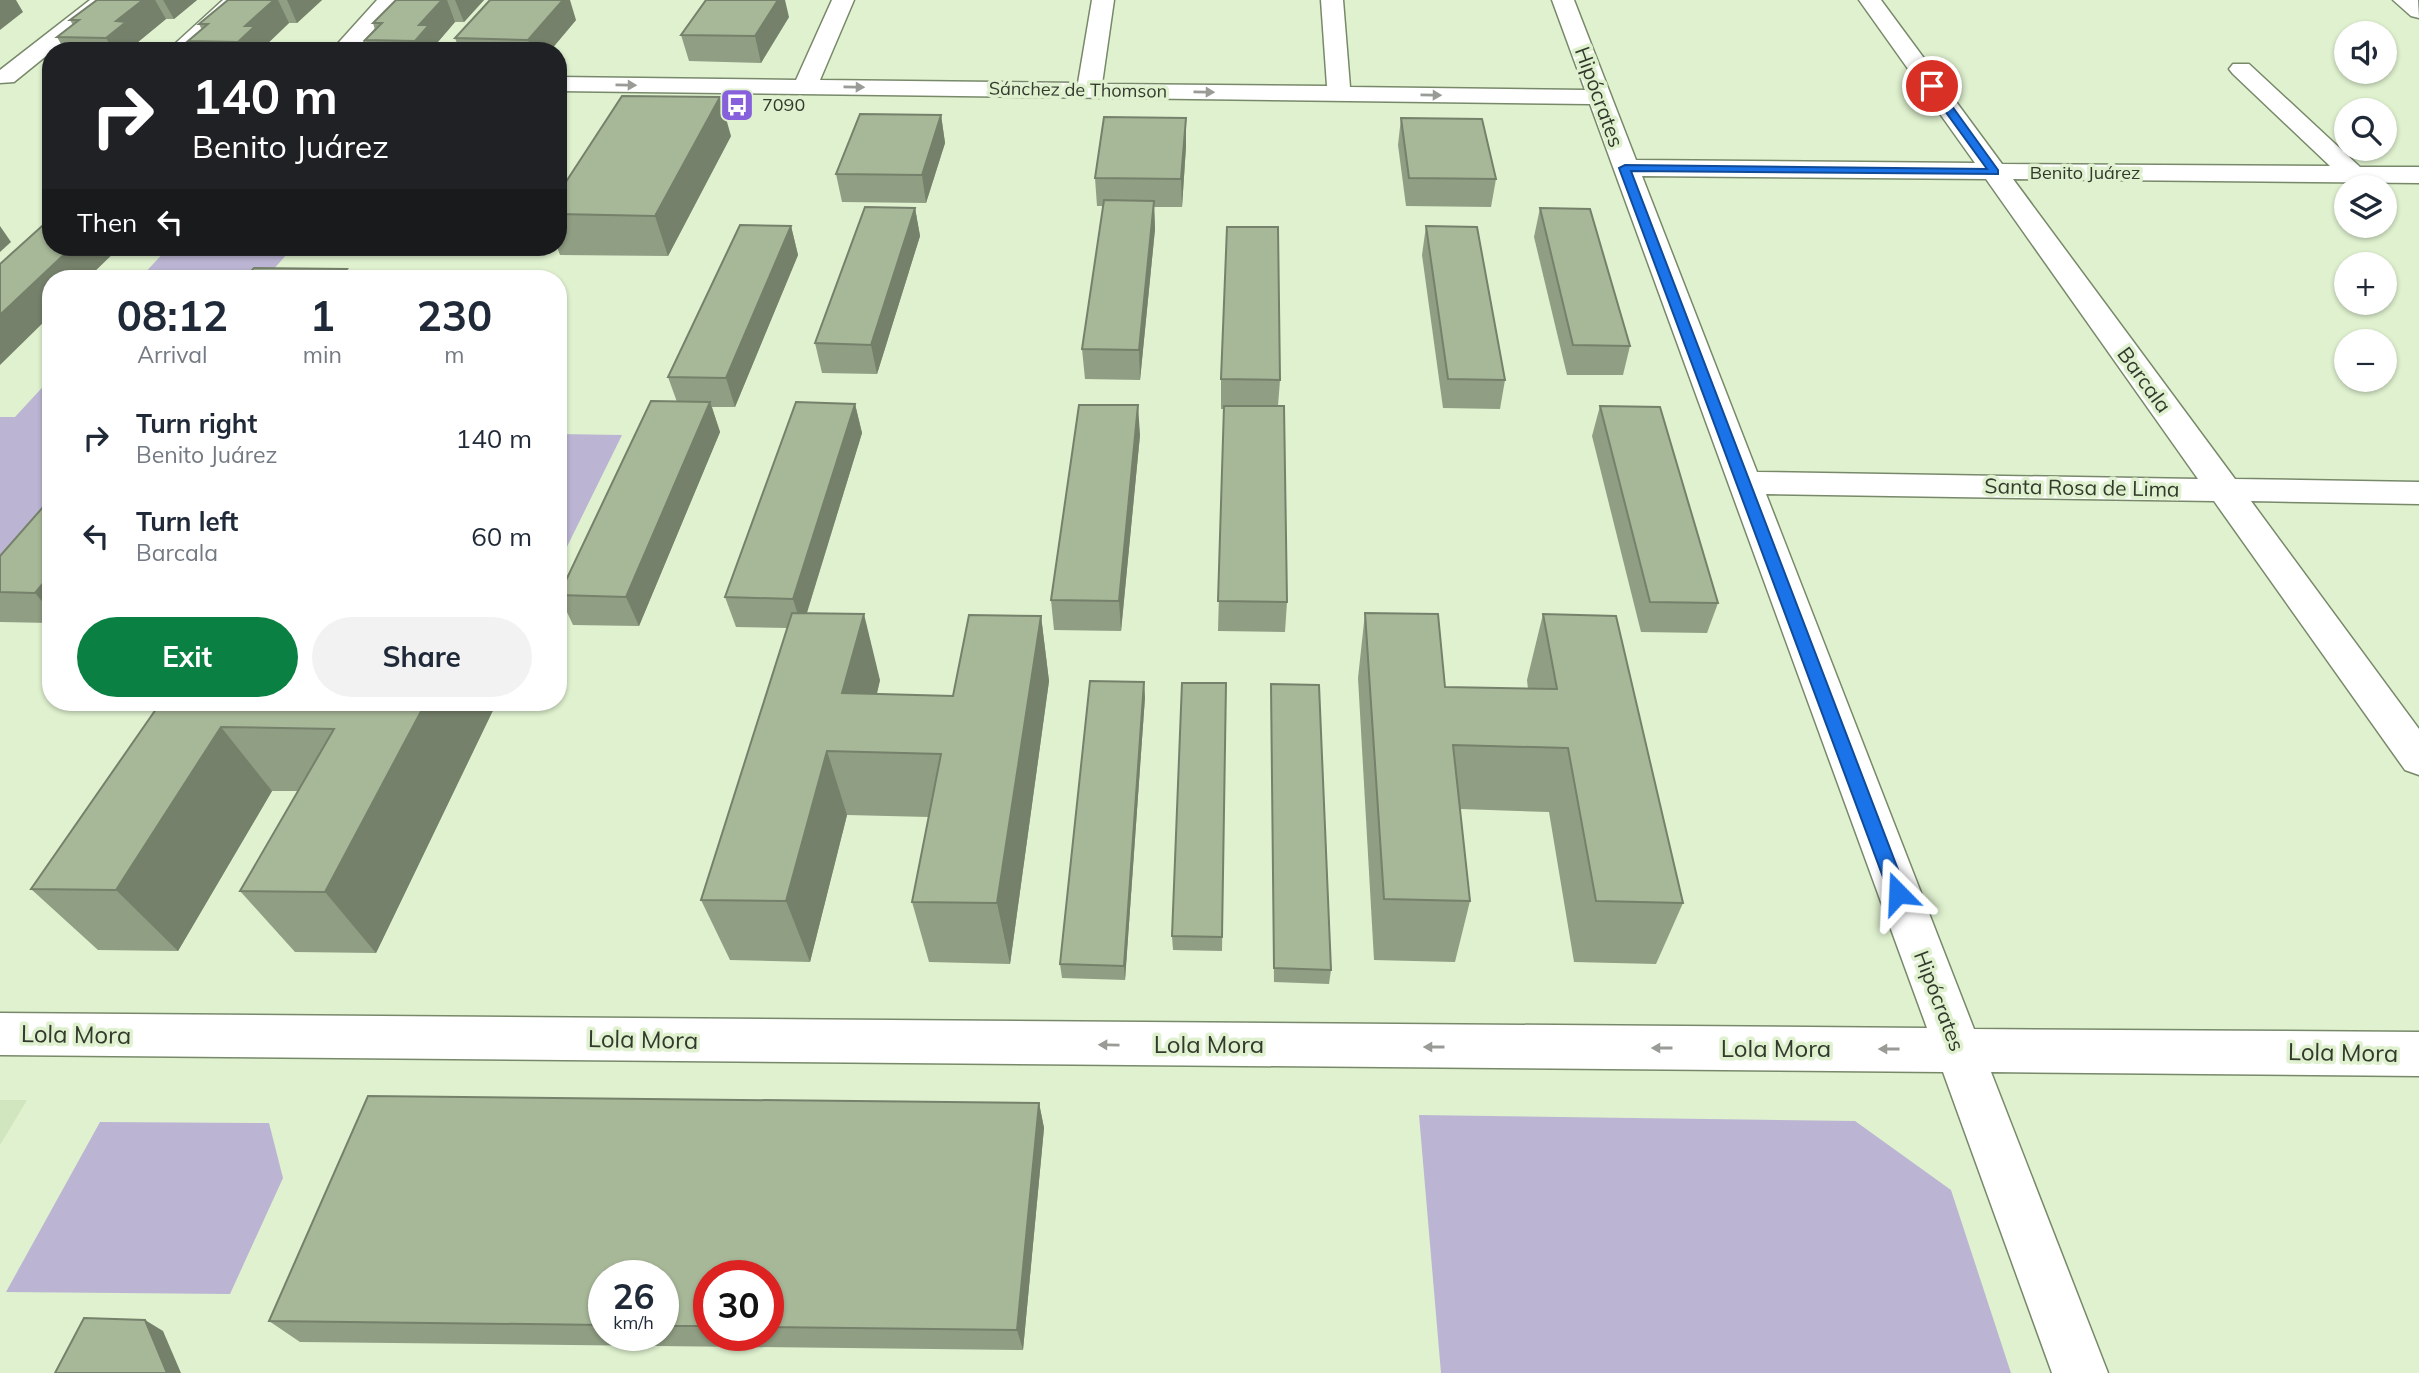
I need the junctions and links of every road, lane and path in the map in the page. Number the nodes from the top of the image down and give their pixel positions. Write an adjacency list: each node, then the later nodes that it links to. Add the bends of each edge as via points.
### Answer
1 (104, 0): 11 (street)
2 (236, 0): 12 (street)
3 (389, 0): 13 (street)
4 (843, 0): 18 (street)
5 (1103, 0): 19 (street)
6 (1332, 0): 20 (street)
7 (1563, 0): 21 (street, Hipócrates)
8 (1870, 0): 24 (street, Barcala)
9 (2404, 0): 10 (street)
10 (2419, 11)
11 (58, 42)
12 (188, 42)
13 (350, 42)
14 (42, 56): 16 (street)
15 (2241, 69): 25 (street)
16 (19, 77): 22 (street)
17 (567, 84): 18 (street, Sánchez de Thomson, one-way to 18)
18 (805, 87): 19 (street, Sánchez de Thomson, one-way to 19)
19 (1089, 91): 20 (street, Sánchez de Thomson, one-way to 20)
20 (1339, 94): 21 (street, Sánchez de Thomson, one-way to 21)
21 (1598, 97): 23 (street, Hipócrates)
22 (0, 100)
23 (1625, 168): 24 (street, Benito Juárez); 28 (street, Hipócrates)
24 (1995, 172): 25 (street, Benito Juárez); 29 (street, Barcala)
25 (2354, 175)
26 (2397, 175): 27 (street, Benito Juárez)
27 (2419, 175)
28 (1744, 484): 29 (street, Santa Rosa de Lima); 33 (street, Hipócrates)
29 (2225, 491): 30 (street, Santa Rosa de Lima); 31 (street, Barcala)
30 (2419, 493)
31 (2419, 759)
32 (0, 1034): 33 (street, Lola Mora, one-way to 32)
33 (1958, 1050): 34 (street, Lola Mora); 35 (street, Hipócrates)
34 (2419, 1054)
35 (2080, 1373)

